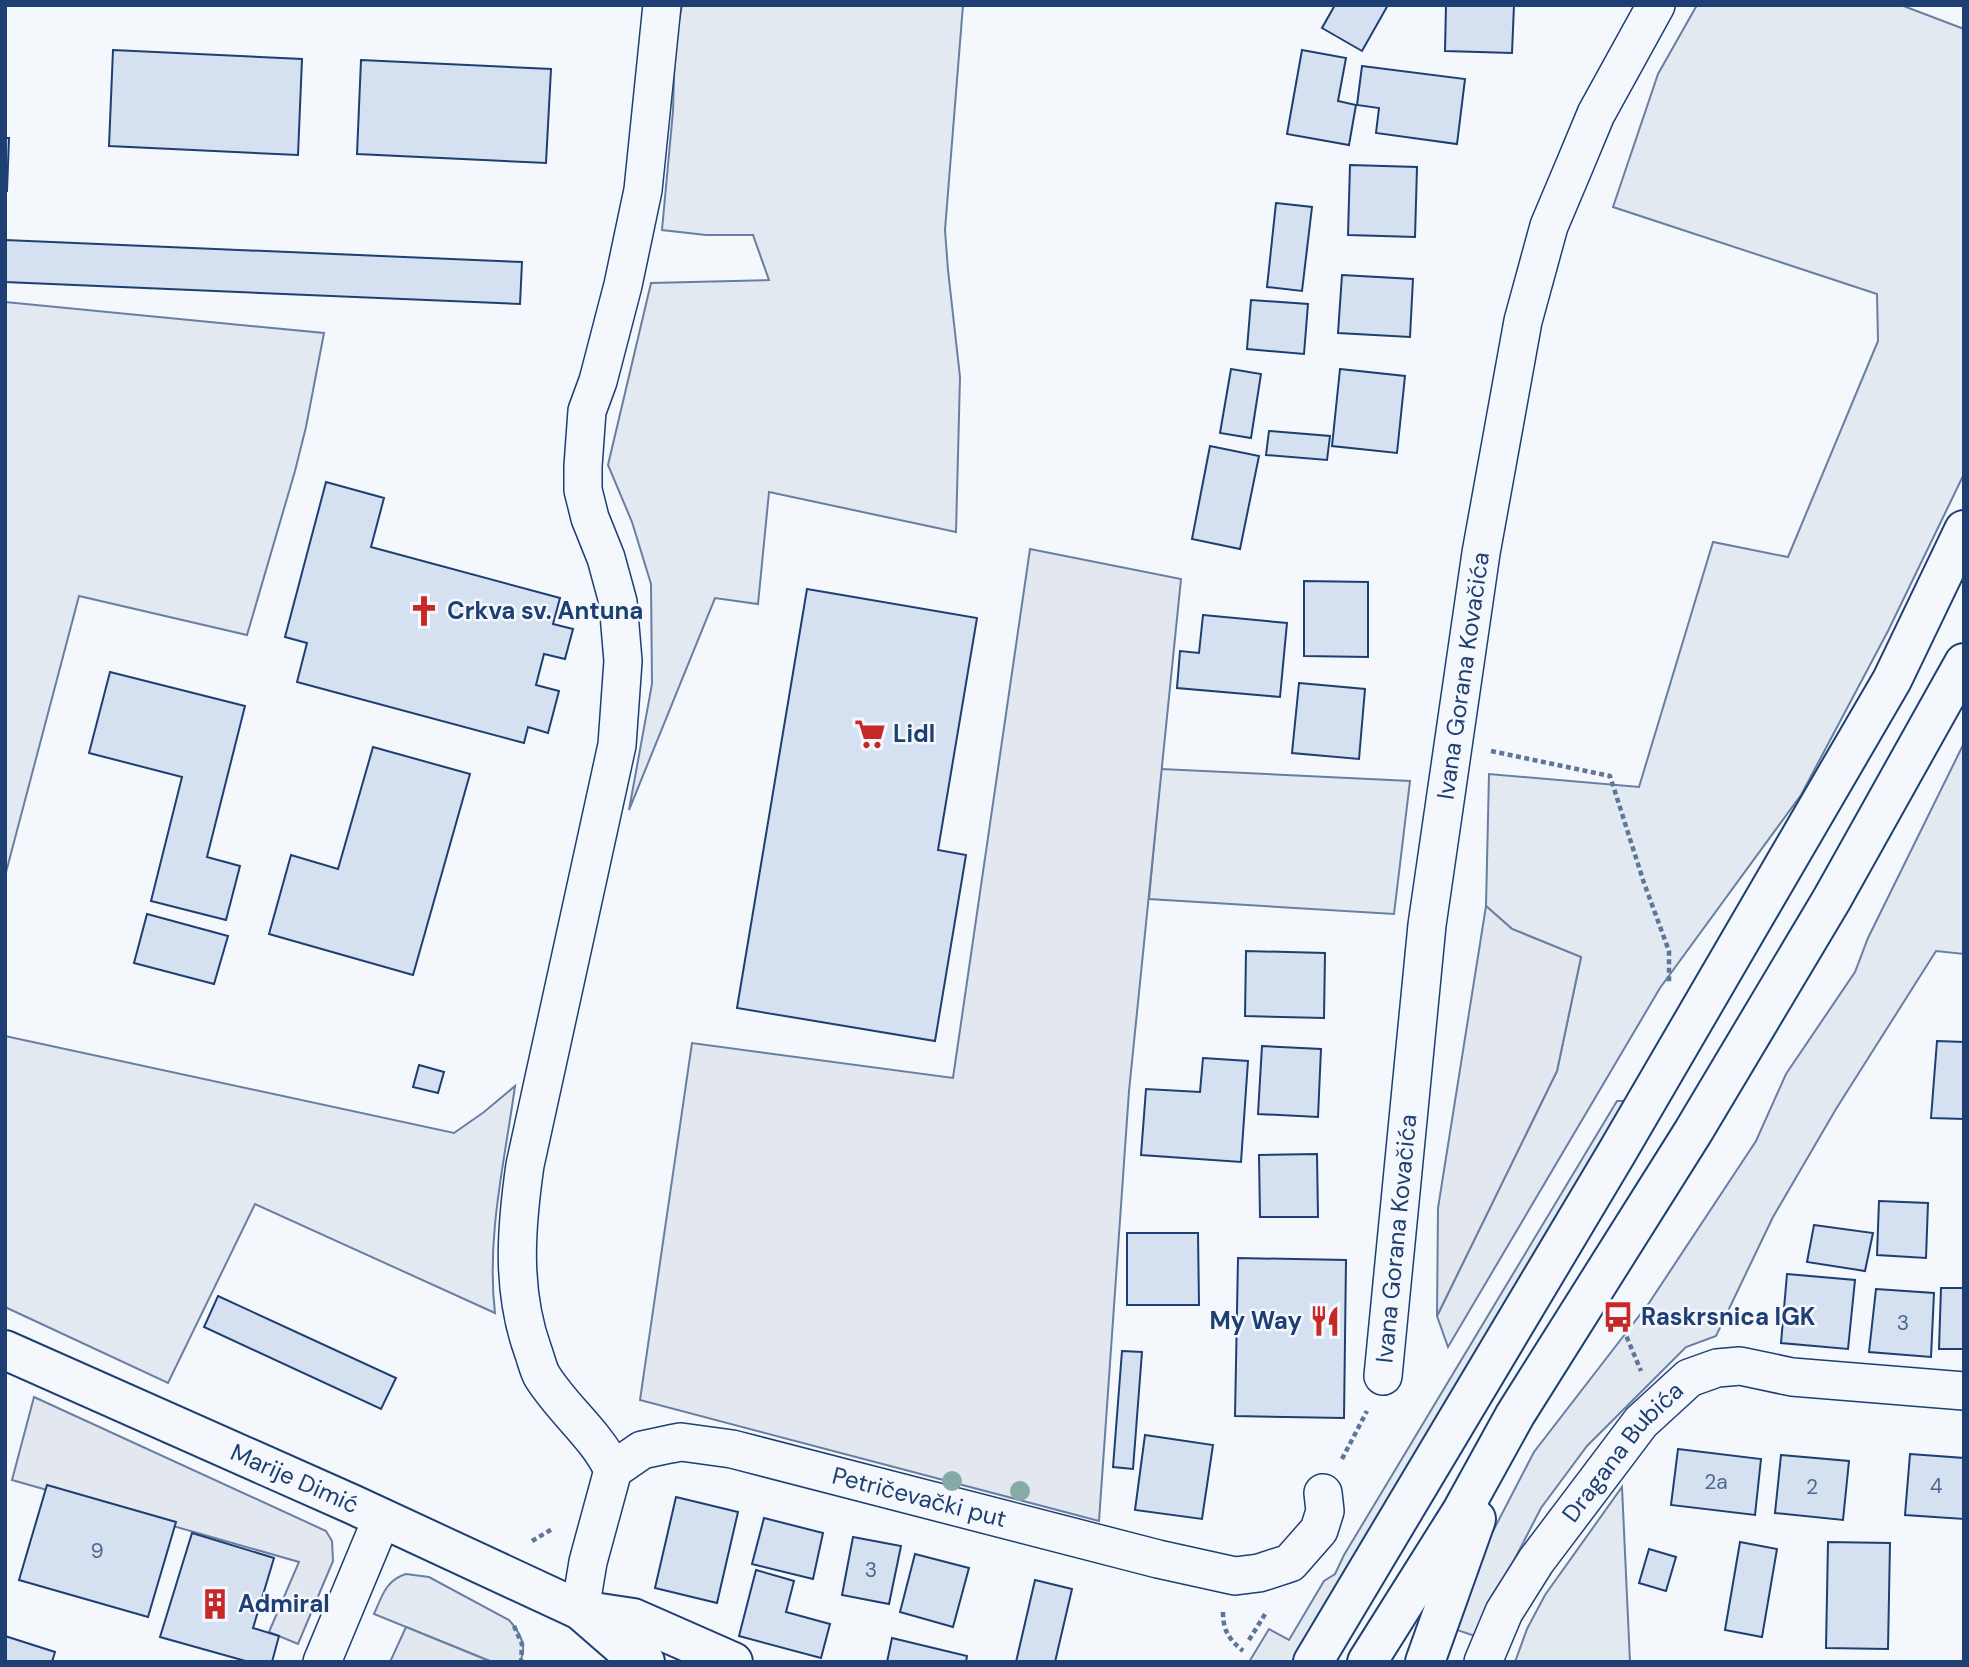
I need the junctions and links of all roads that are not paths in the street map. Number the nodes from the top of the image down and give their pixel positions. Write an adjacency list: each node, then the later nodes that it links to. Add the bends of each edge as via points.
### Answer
1 (662, 5): 9 (street, via 643,190 623,285 587,411 583,466 590,518 618,602 624,661 617,745 518,1216 517,1289 524,1326 542,1375 599,1445)
2 (1656, 5): 6 (street, Ivana Gorana Kovačića, via 1596,114 1549,226 1523,321 1481,553 1427,925)
3 (1964, 530): 16 (main road, via 1878,704)
4 (1964, 663): 8 (main road, via 1811,934)
5 (5, 1350): 11 (main road, Marije Dimić)
6 (1384, 1376)
7 (1964, 1391): 19 (street, Dragana Bubića, via 1804,1378 1740,1366 1689,1378 1641,1422 1536,1561 1504,1612)
8 (1516, 1415): 17 (main road); 18 (main road)
9 (613, 1471): 10 (street, Petričevački put, via 642,1450 670,1444 732,1449 1235,1576 1290,1563 1319,1530 1325,1511); 12 (street)
10 (1323, 1493)
11 (382, 1518): 12 (main road, Marije Dimić); 13 (street)
12 (580, 1610): 14 (main road, Marije Dimić); 15 (main road, Marije Dimić, via 633,1618)
13 (322, 1662)
14 (645, 1662)
15 (733, 1662)
16 (1313, 1662)
17 (1367, 1662)
18 (1425, 1662)
19 (1483, 1662)

